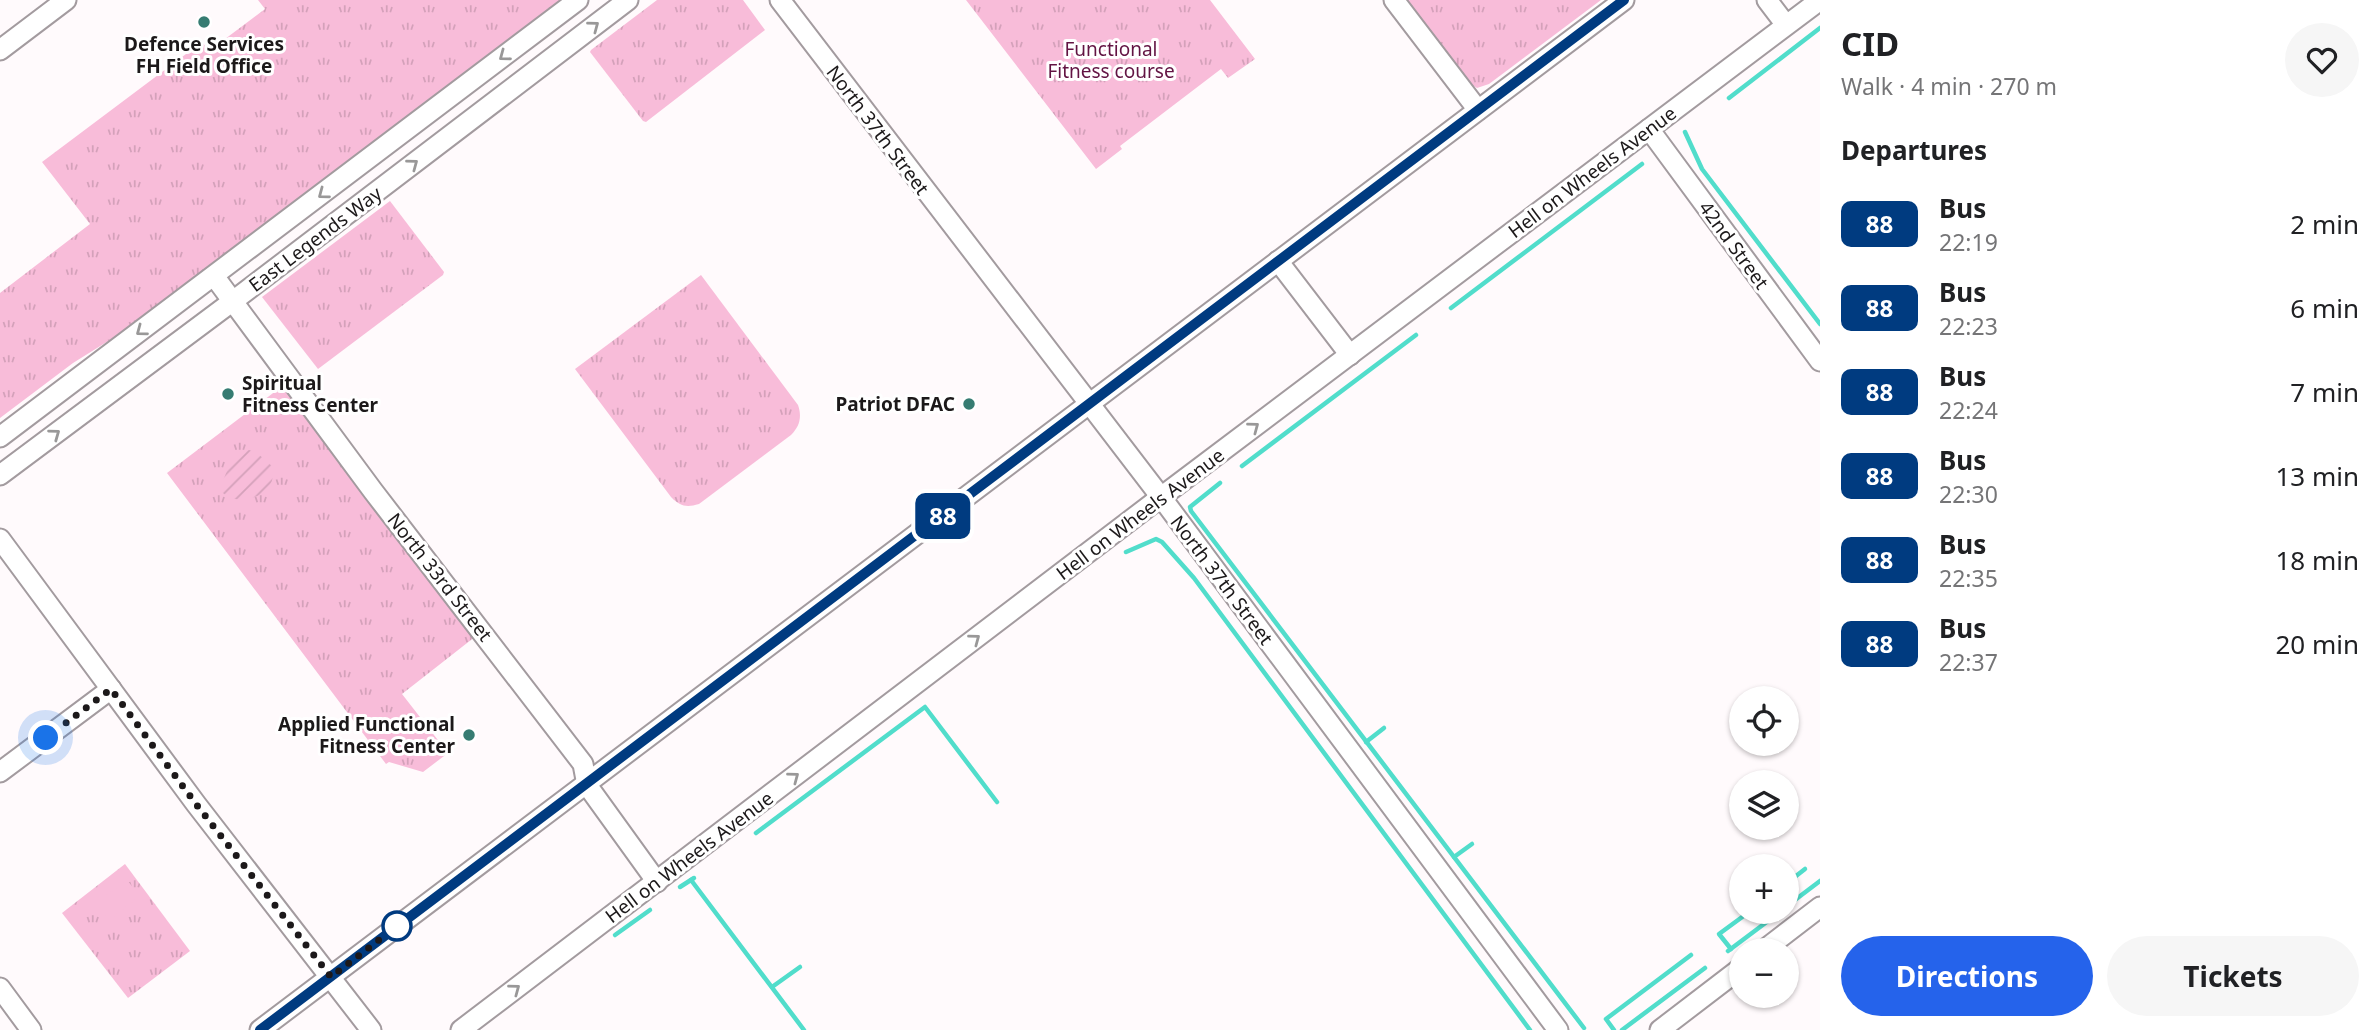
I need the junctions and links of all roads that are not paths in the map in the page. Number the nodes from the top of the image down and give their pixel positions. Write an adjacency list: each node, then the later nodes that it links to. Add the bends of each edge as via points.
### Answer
1 (66, 0): 10 (street)
2 (578, 0): 14 (street, East Legends Way, one-way to 14)
3 (628, 0): 15 (street, East Legends Way, one-way to 3)
4 (780, 0): 18 (street, North 37th Street)
5 (1394, 0): 11 (street)
6 (1624, 0): 11 (street)
7 (1767, 0): 9 (street)
8 (1820, 0): 9 (street, Hell on Wheels Avenue)
9 (1786, 25): 12 (street, Hell on Wheels Avenue)
10 (0, 50)
11 (1478, 110): 13 (street)
12 (1649, 129): 16 (street, Hell on Wheels Avenue); 17 (street, 42nd Street)
13 (1278, 261): 16 (street); 18 (street)
14 (215, 276): 15 (street, North 33rd Street); 19 (street, East Legends Way, one-way to 19)
15 (233, 301): 20 (street, East Legends Way, one-way to 15); 25 (street, North 33rd Street, via 583,764)
16 (1350, 355): 21 (street, Hell on Wheels Avenue, one-way to 16)
17 (1820, 361)
18 (1089, 405): 21 (street, North 37th Street); 25 (street)
19 (0, 437)
20 (0, 475)
21 (1161, 497): 26 (street, Hell on Wheels Avenue, one-way to 21); 36 (street, North 37th Street)
22 (0, 539): 23 (street)
23 (111, 689): 24 (street); 29 (street)
24 (0, 772)
25 (587, 785): 26 (street, North 33rd Street); 29 (street)
26 (657, 882): 35 (street, Hell on Wheels Avenue, one-way to 26)
27 (1820, 907): 28 (street)
28 (1780, 938)
29 (331, 977): 33 (street); 34 (street)
30 (1729, 977): 37 (street)
31 (0, 988): 32 (street)
32 (28, 1029)
33 (260, 1030)
34 (371, 1030)
35 (461, 1030)
36 (1558, 1030)
37 (1660, 1030)

